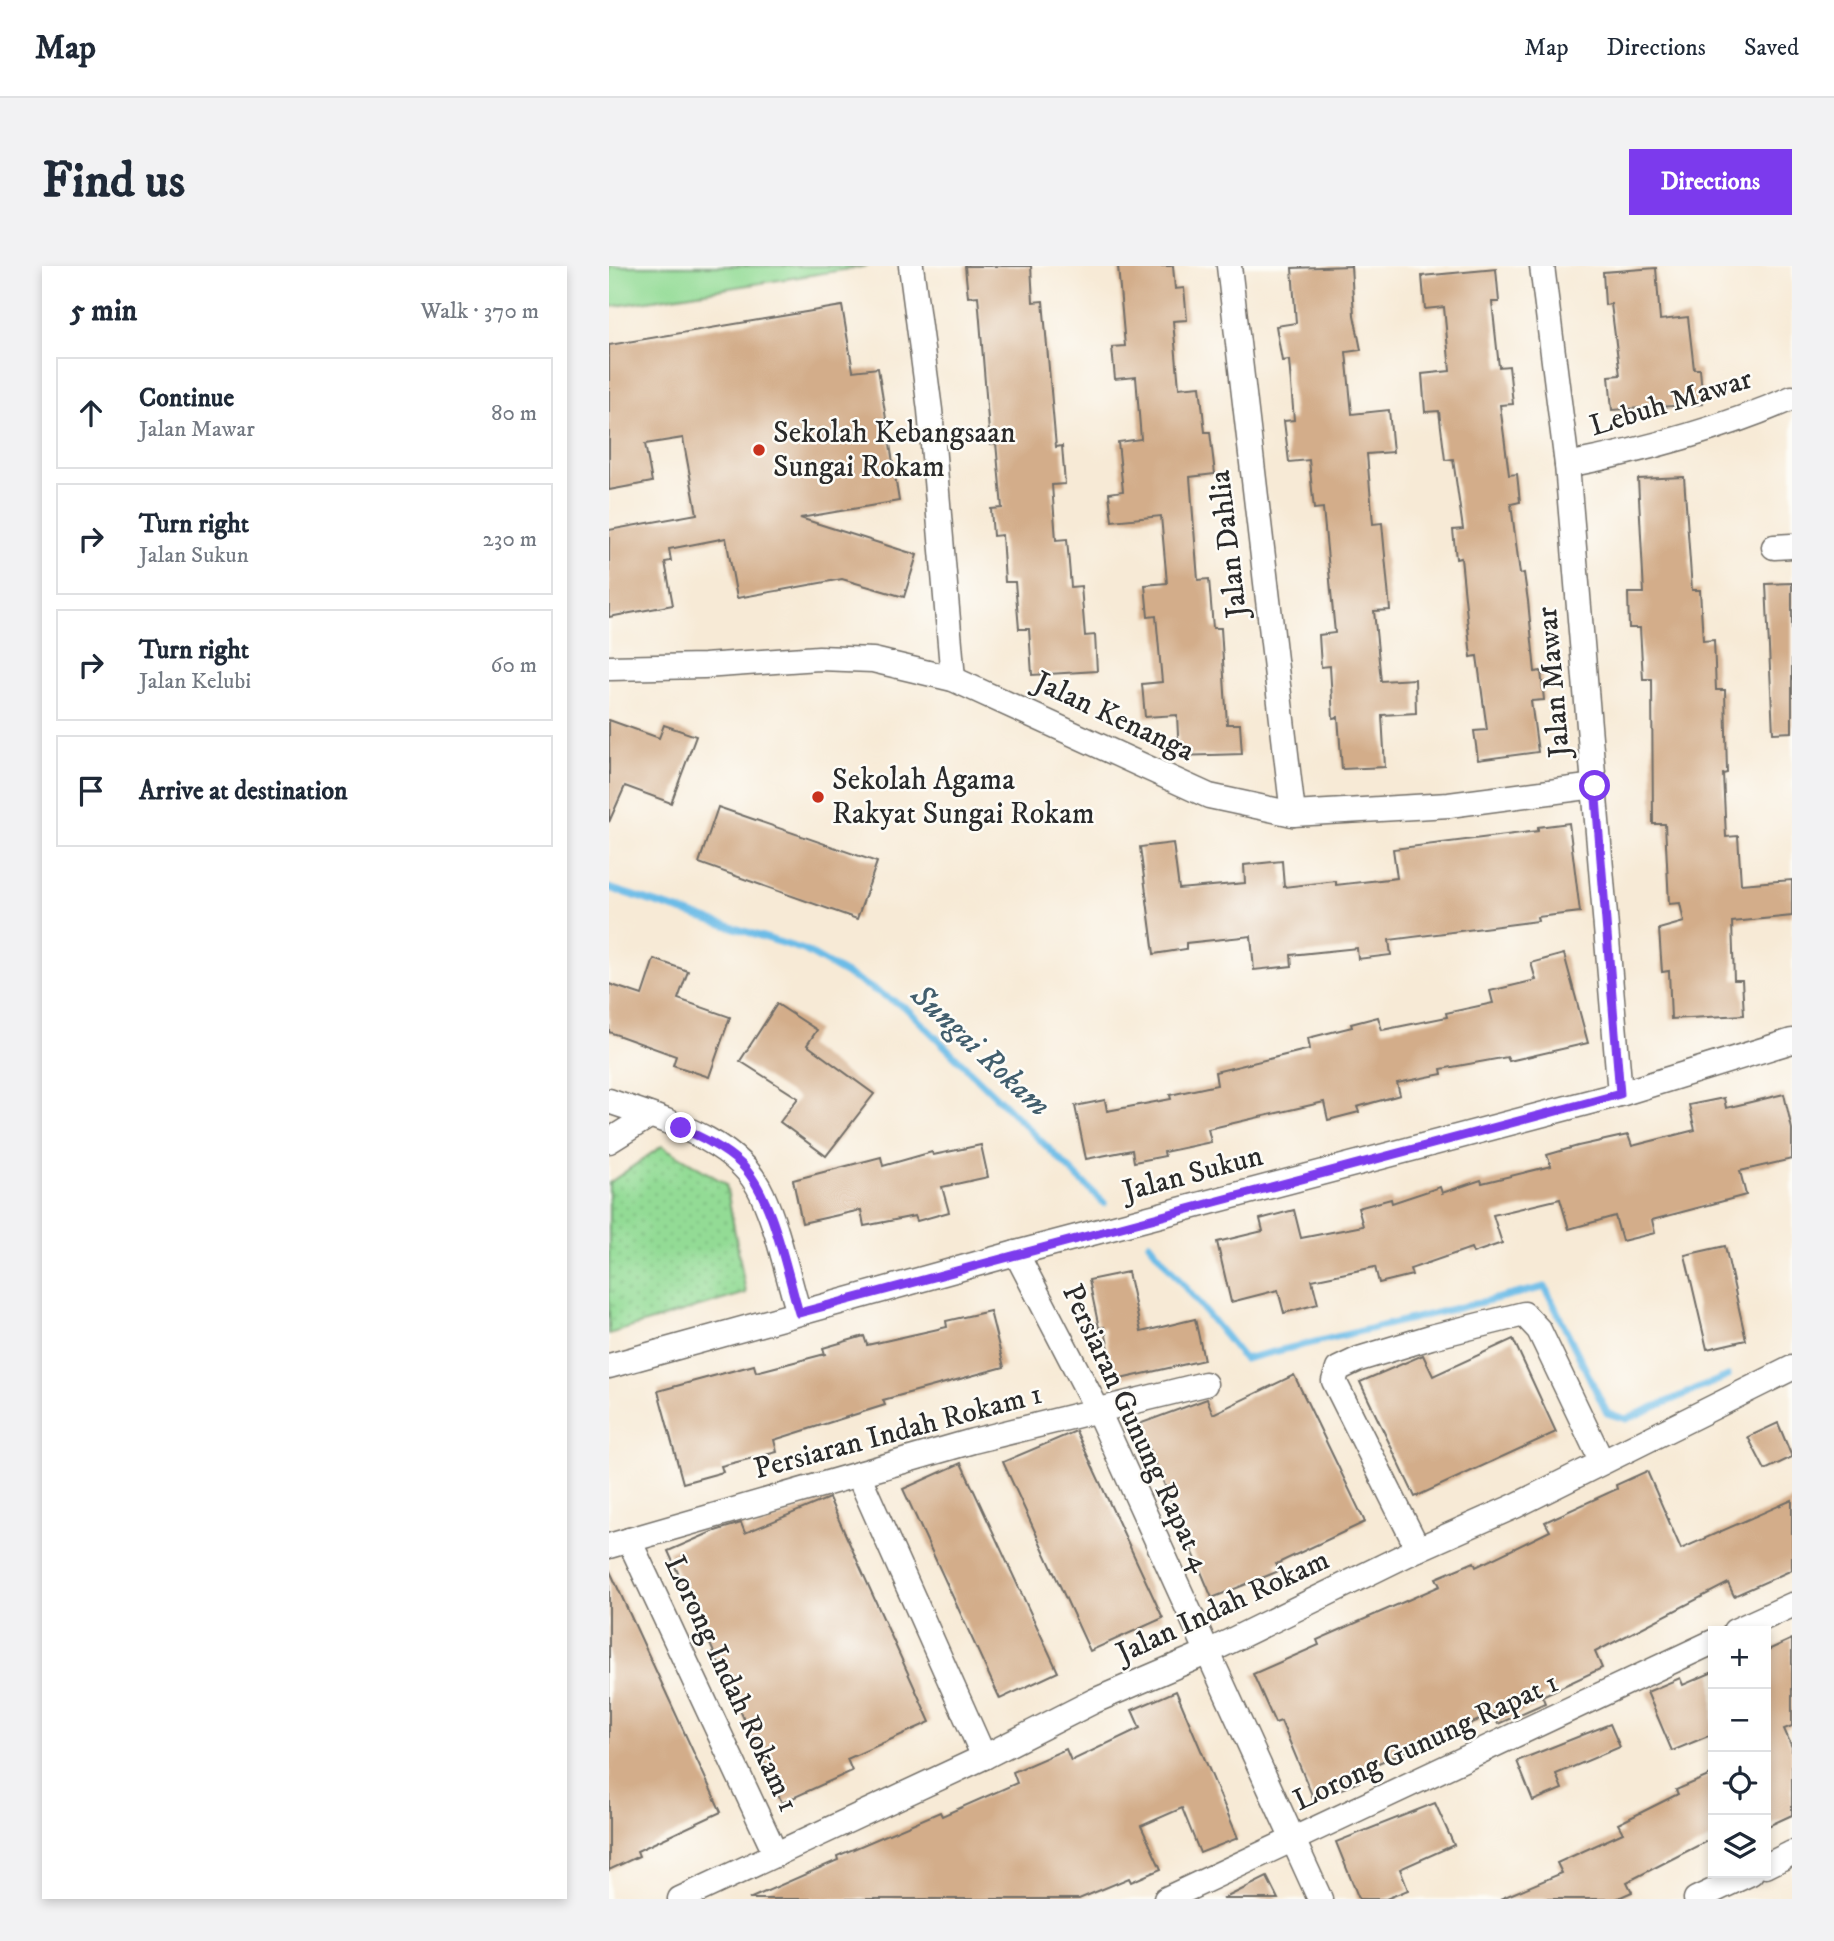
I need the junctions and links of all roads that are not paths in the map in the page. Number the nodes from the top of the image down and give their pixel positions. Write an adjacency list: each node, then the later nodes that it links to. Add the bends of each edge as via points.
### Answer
1 (911, 266): 7 (street, via 930,410)
2 (1229, 266): 9 (street, Jalan Dahlia)
3 (1542, 266): 5 (street, Jalan Mawar)
4 (1792, 398): 5 (street, Lebuh Mawar, via 1650,449)
5 (1567, 465): 8 (street, Jalan Mawar)
6 (609, 668): 7 (street, Jalan Kenanga, via 819,657 873,660)
7 (953, 678): 9 (street, Jalan Kenanga, via 1209,796)
8 (1595, 786): 9 (street, Jalan Kenanga, via 1449,805); 11 (street, Jalan Mawar)
9 (1293, 814)
10 (1792, 1041): 11 (street, Jalan Sukun)
11 (1620, 1094): 15 (street, Jalan Sukun)
12 (609, 1101): 13 (street)
13 (649, 1116): 14 (street); 16 (street, via 717,1145 742,1166 762,1193)
14 (609, 1142)
15 (1016, 1253): 16 (street, Jalan Sukun); 20 (street, Persiaran Gunung Rapat 4)
16 (799, 1313): 17 (street, Jalan Sukun)
17 (609, 1366)
18 (1792, 1368): 21 (street, Jalan Indah Rokam)
19 (1205, 1384): 20 (street, Persiaran Indah Rokam 1)
20 (1098, 1411): 22 (street, Persiaran Indah Rokam 1); 28 (street, Persiaran Gunung Rapat 4)
21 (1602, 1462): 24 (street, Jalan Indah Rokam); 24 (street, via 1539,1330 1524,1314 1419,1340 1338,1369 1333,1381)
22 (858, 1474): 23 (street, Persiaran Indah Rokam 1); 29 (street)
23 (619, 1543): 32 (street, Lorong Indah Rokam 1)
24 (1418, 1549): 28 (street, Jalan Indah Rokam)
25 (1792, 1605): 26 (street)
26 (1746, 1626)
27 (1708, 1644): 30 (street, Lorong Gunung Rapat 1)
28 (1206, 1653): 29 (street, Jalan Indah Rokam, via 1094,1701); 30 (street, Persiaran Gunung Rapat 4)
29 (984, 1757): 32 (street, Jalan Indah Rokam)
30 (1291, 1840): 36 (street, Lorong Gunung Rapat 1); 37 (street, Persiaran Gunung Rapat 4)
31 (1792, 1853): 33 (street)
32 (776, 1855): 35 (street, Jalan Indah Rokam)
33 (1771, 1864)
34 (1740, 1878): 38 (street)
35 (680, 1899)
36 (1166, 1899)
37 (1320, 1899)
38 (1696, 1899)

